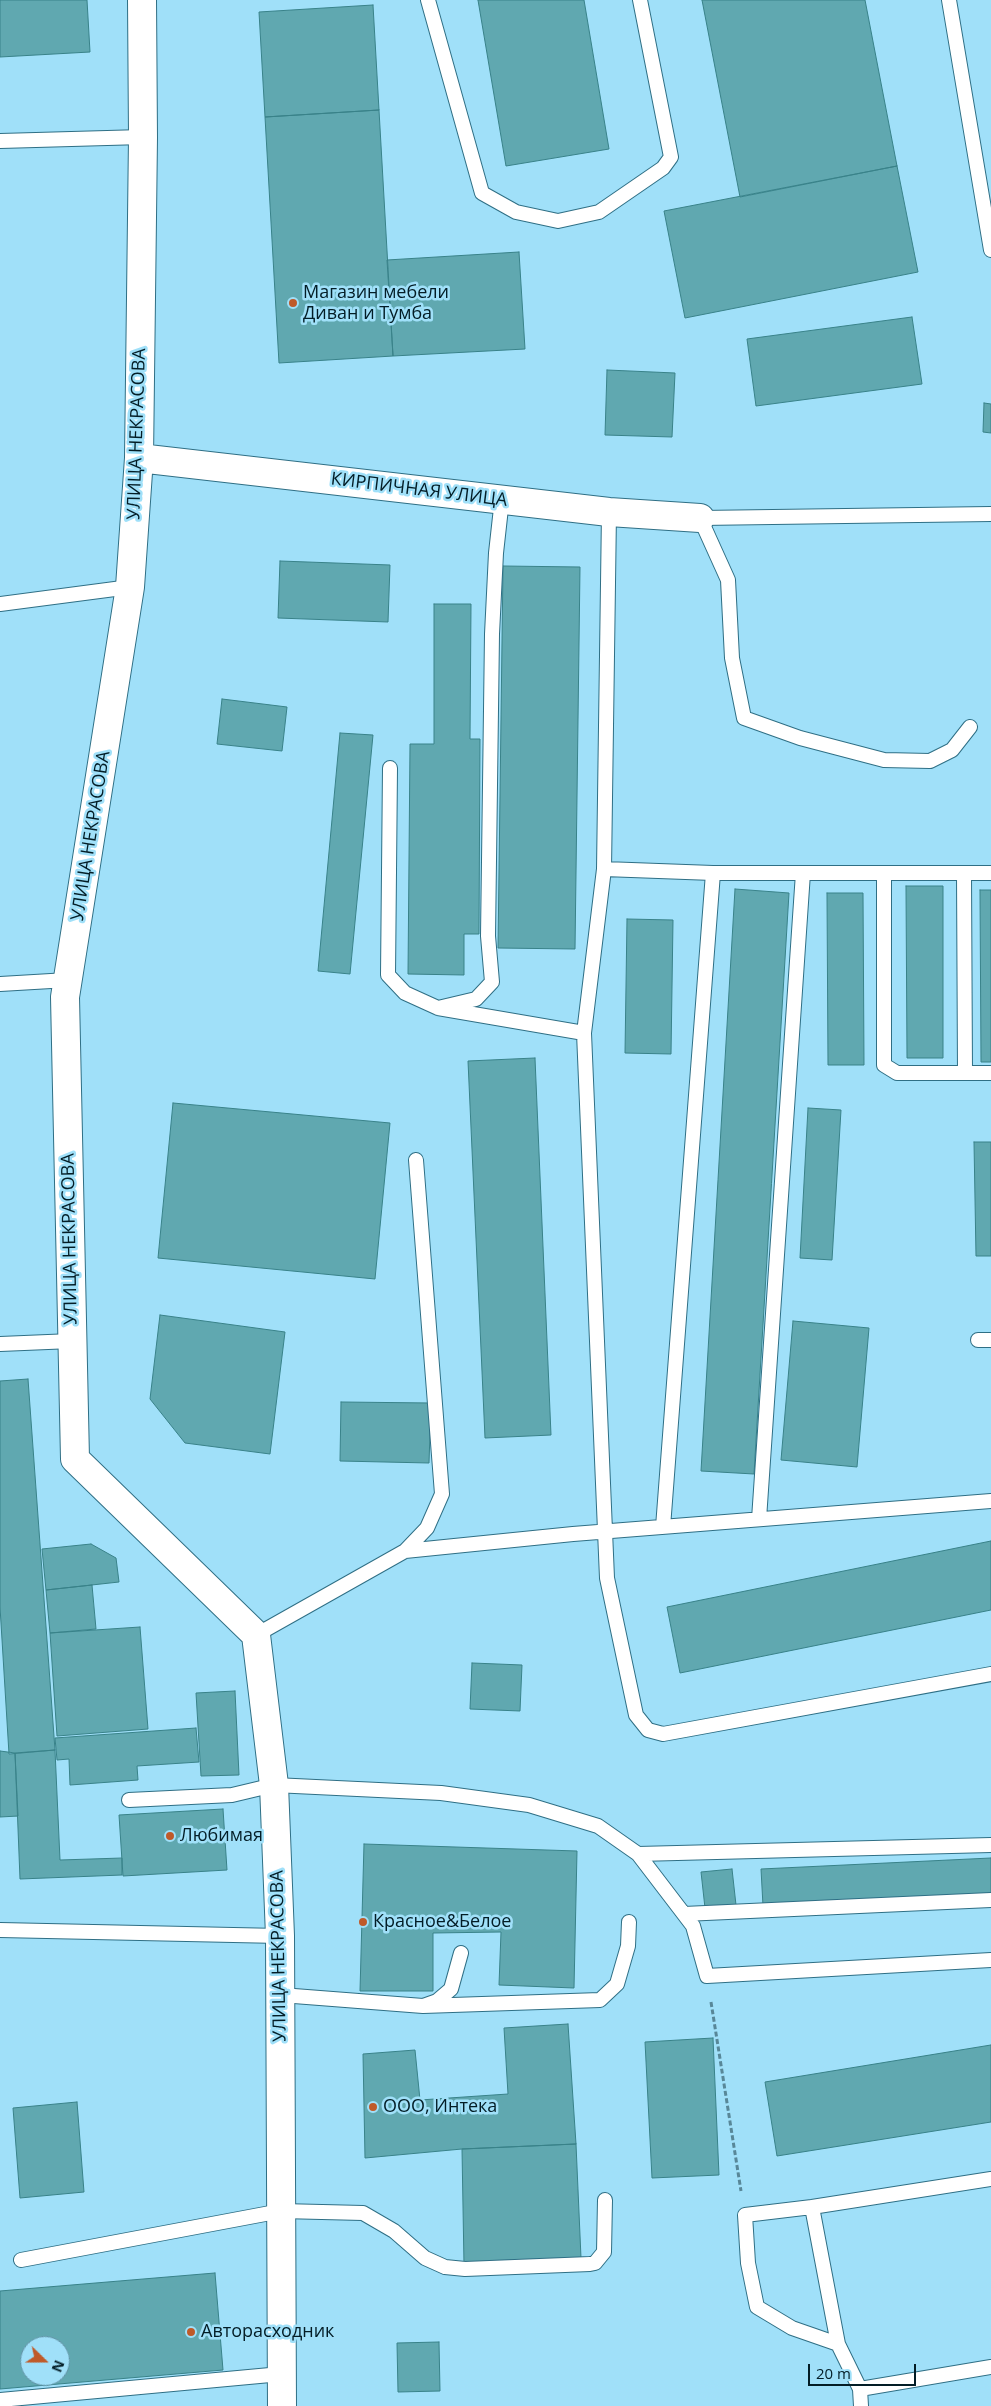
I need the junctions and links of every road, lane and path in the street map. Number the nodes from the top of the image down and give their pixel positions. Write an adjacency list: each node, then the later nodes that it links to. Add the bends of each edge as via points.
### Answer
1 (142, 0): 5 (street, УЛИЦА НЕКРАСОВА)
2 (428, 0): 3 (lane, via 482,193 516,212 558,221 599,212 664,168 671,157)
3 (640, 0)
4 (948, 0): 7 (lane)
5 (143, 137): 6 (lane); 8 (street, УЛИЦА НЕКРАСОВА)
6 (0, 141)
7 (990, 250)
8 (139, 458): 9 (street, КИРПИЧНАЯ УЛИЦА); 13 (street, УЛИЦА НЕКРАСОВА)
9 (502, 499): 10 (street, КИРПИЧНАЯ УЛИЦА); 25 (lane, via 492,634 488,936 492,982 476,999)
10 (609, 512): 12 (street, КИРПИЧНАЯ УЛИЦА); 17 (lane)
11 (991, 514): 12 (lane)
12 (700, 518): 15 (lane, via 728,580 732,658 744,718 800,738 884,760 930,761 952,750)
13 (130, 587): 14 (lane); 23 (street, УЛИЦА НЕКРАСОВА)
14 (0, 604)
15 (970, 727)
16 (390, 768): 25 (lane, via 388,975 405,993)
17 (604, 869): 18 (lane); 26 (lane)
18 (713, 873): 19 (lane); 34 (lane)
19 (803, 873): 20 (lane); 33 (lane)
20 (884, 873): 22 (lane); 27 (lane, via 884,1065 897,1073)
21 (991, 873): 22 (lane)
22 (964, 874): 27 (lane)
23 (68, 980): 24 (lane); 30 (street, УЛИЦА НЕКРАСОВА, via 65,997)
24 (0, 984)
25 (438, 1008): 26 (lane)
26 (584, 1033): 35 (lane)
27 (965, 1073): 28 (lane)
28 (991, 1073)
29 (416, 1160): 36 (lane, via 442,1494 427,1528)
30 (72, 1341): 31 (lane); 37 (street, УЛИЦА НЕКРАСОВА, via 75,1459)
31 (0, 1344)
32 (991, 1501): 33 (lane)
33 (759, 1519): 34 (lane)
34 (663, 1527): 35 (lane)
35 (605, 1532): 36 (lane); 38 (lane, via 607,1578 636,1715 648,1730 663,1734)
36 (404, 1551): 37 (lane)
37 (256, 1635): 39 (street, УЛИЦА НЕКРАСОВА)
38 (991, 1674)
39 (274, 1785): 40 (lane, via 232,1795); 42 (lane, via 441,1793 528,1805 598,1826); 47 (street, УЛИЦА НЕКРАСОВА)
40 (129, 1800)
41 (991, 1845): 42 (lane)
42 (638, 1854): 44 (lane)
43 (991, 1900): 44 (lane)
44 (684, 1914): 50 (lane, via 693,1926)
45 (629, 1922): 52 (lane, via 628,1946 617,1984 600,2000)
46 (0, 1930): 47 (lane)
47 (280, 1936): 51 (street, УЛИЦА НЕКРАСОВА)
48 (461, 1953): 52 (lane, via 451,1989 437,2001)
49 (991, 1960): 50 (lane)
50 (707, 1976): 57 (path)
51 (282, 1995): 52 (lane); 56 (street, УЛИЦА НЕКРАСОВА)
52 (424, 2006)
53 (991, 2179): 55 (lane)
54 (605, 2200): 56 (lane, via 604,2252 595,2263 465,2269 445,2268 425,2258 394,2230 363,2213)
55 (812, 2207): 57 (lane); 59 (lane)
56 (281, 2211): 58 (lane); 61 (street, УЛИЦА НЕКРАСОВА)
57 (745, 2215): 59 (lane, via 748,2264 757,2307 792,2328)
58 (21, 2260)
59 (838, 2344): 62 (lane)
60 (991, 2367): 62 (lane)
61 (281, 2374): 63 (lane); 64 (street, УЛИЦА НЕКРАСОВА)
62 (860, 2390): 65 (lane)
63 (0, 2400)
64 (282, 2406)
65 (861, 2406)

